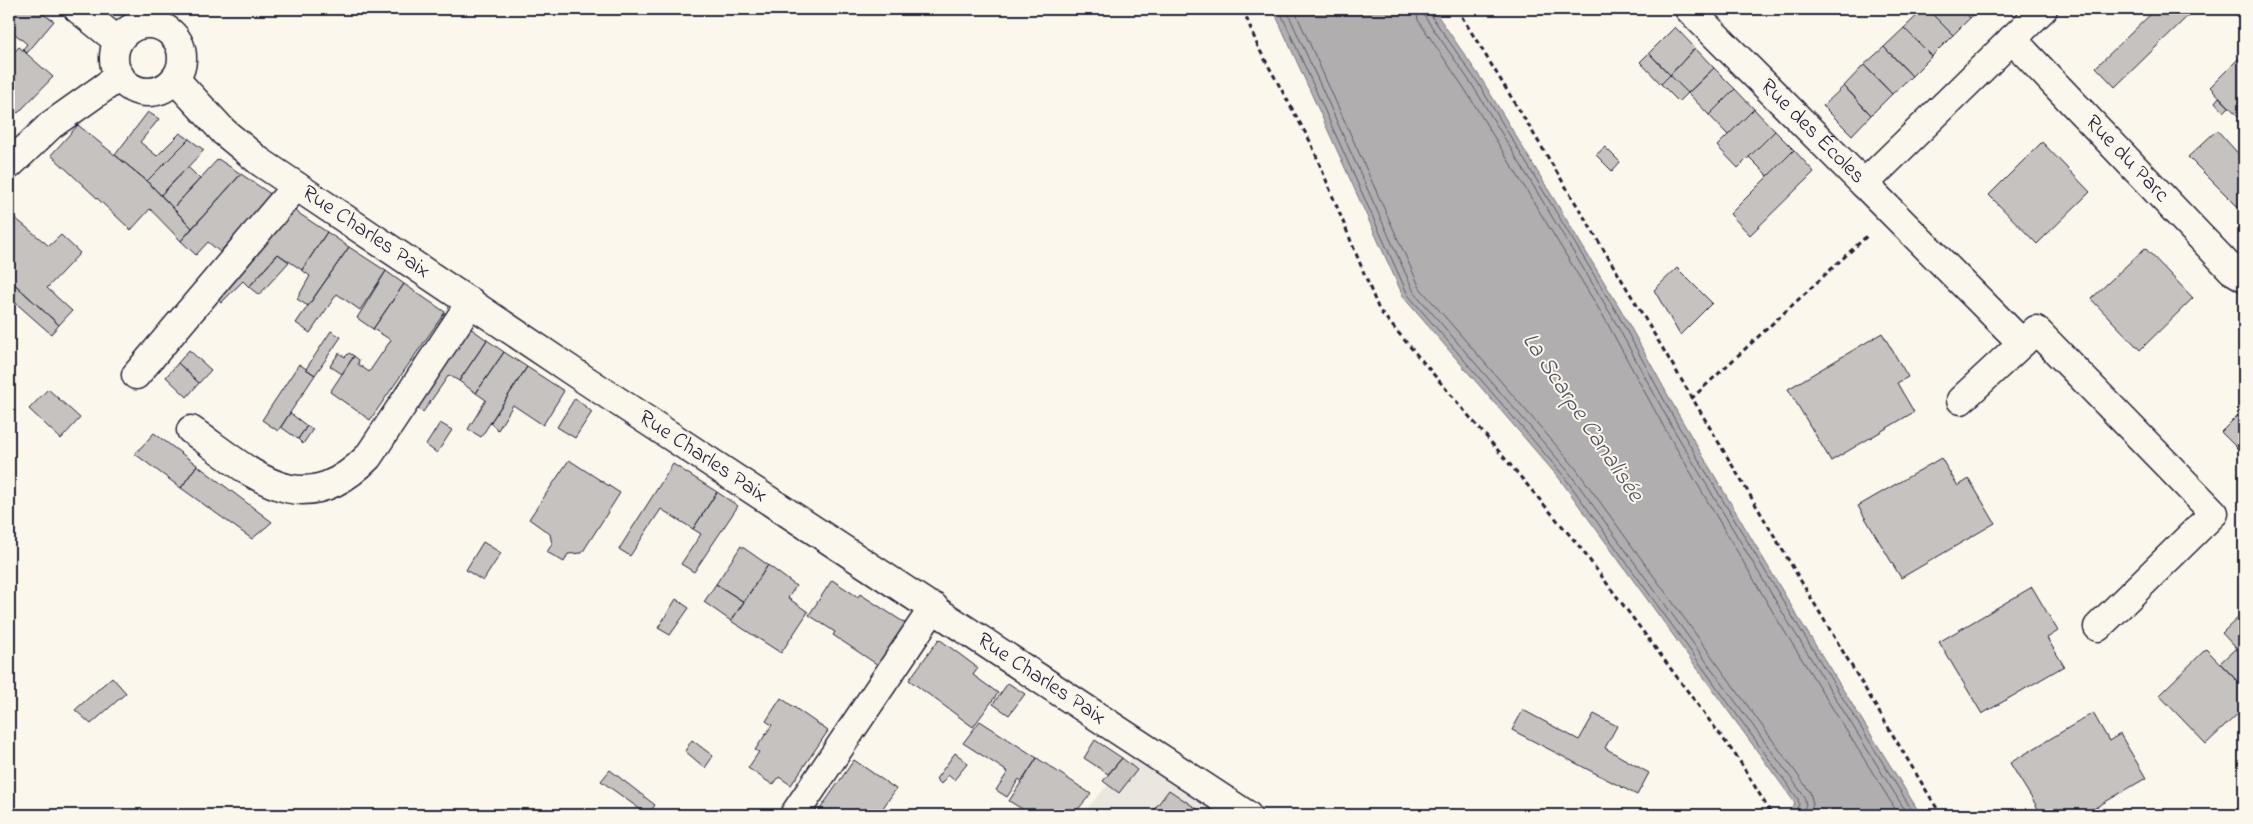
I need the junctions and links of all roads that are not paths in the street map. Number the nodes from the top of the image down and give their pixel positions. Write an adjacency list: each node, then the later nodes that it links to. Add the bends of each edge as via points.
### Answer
1 (78, 9): 6 (street)
2 (1689, 9): 10 (street, Rue des Écoles)
3 (2043, 9): 5 (street, Rue des Écoles)
4 (162, 17): 6 (street, via 132,28); 8 (street, via 182,52)
5 (2012, 39): 10 (street, Rue des Écoles); 12 (street, Rue du Parc, via 2225,263)
6 (118, 41): 7 (street, via 114,59)
7 (120, 76): 8 (street, via 134,88 152,92 169,85); 9 (street, via 51,125)
8 (176, 78): 11 (street, Rue Charles Paix, via 240,147)
9 (9, 166)
10 (1864, 184): 14 (street)
11 (296, 186): 13 (street, Rue Charles Paix); 15 (street)
12 (2244, 277)
13 (471, 302): 17 (street, via 368,457 357,468 329,485 312,490 280,488 264,481); 18 (street, Rue Charles Paix)
14 (2022, 343): 16 (street); 19 (street, via 2036,330 2214,513)
15 (136, 375)
16 (1961, 400)
17 (191, 430)
18 (934, 607): 20 (street); 21 (street, Rue Charles Paix)
19 (2098, 627)
20 (794, 815)
21 (1247, 815)

